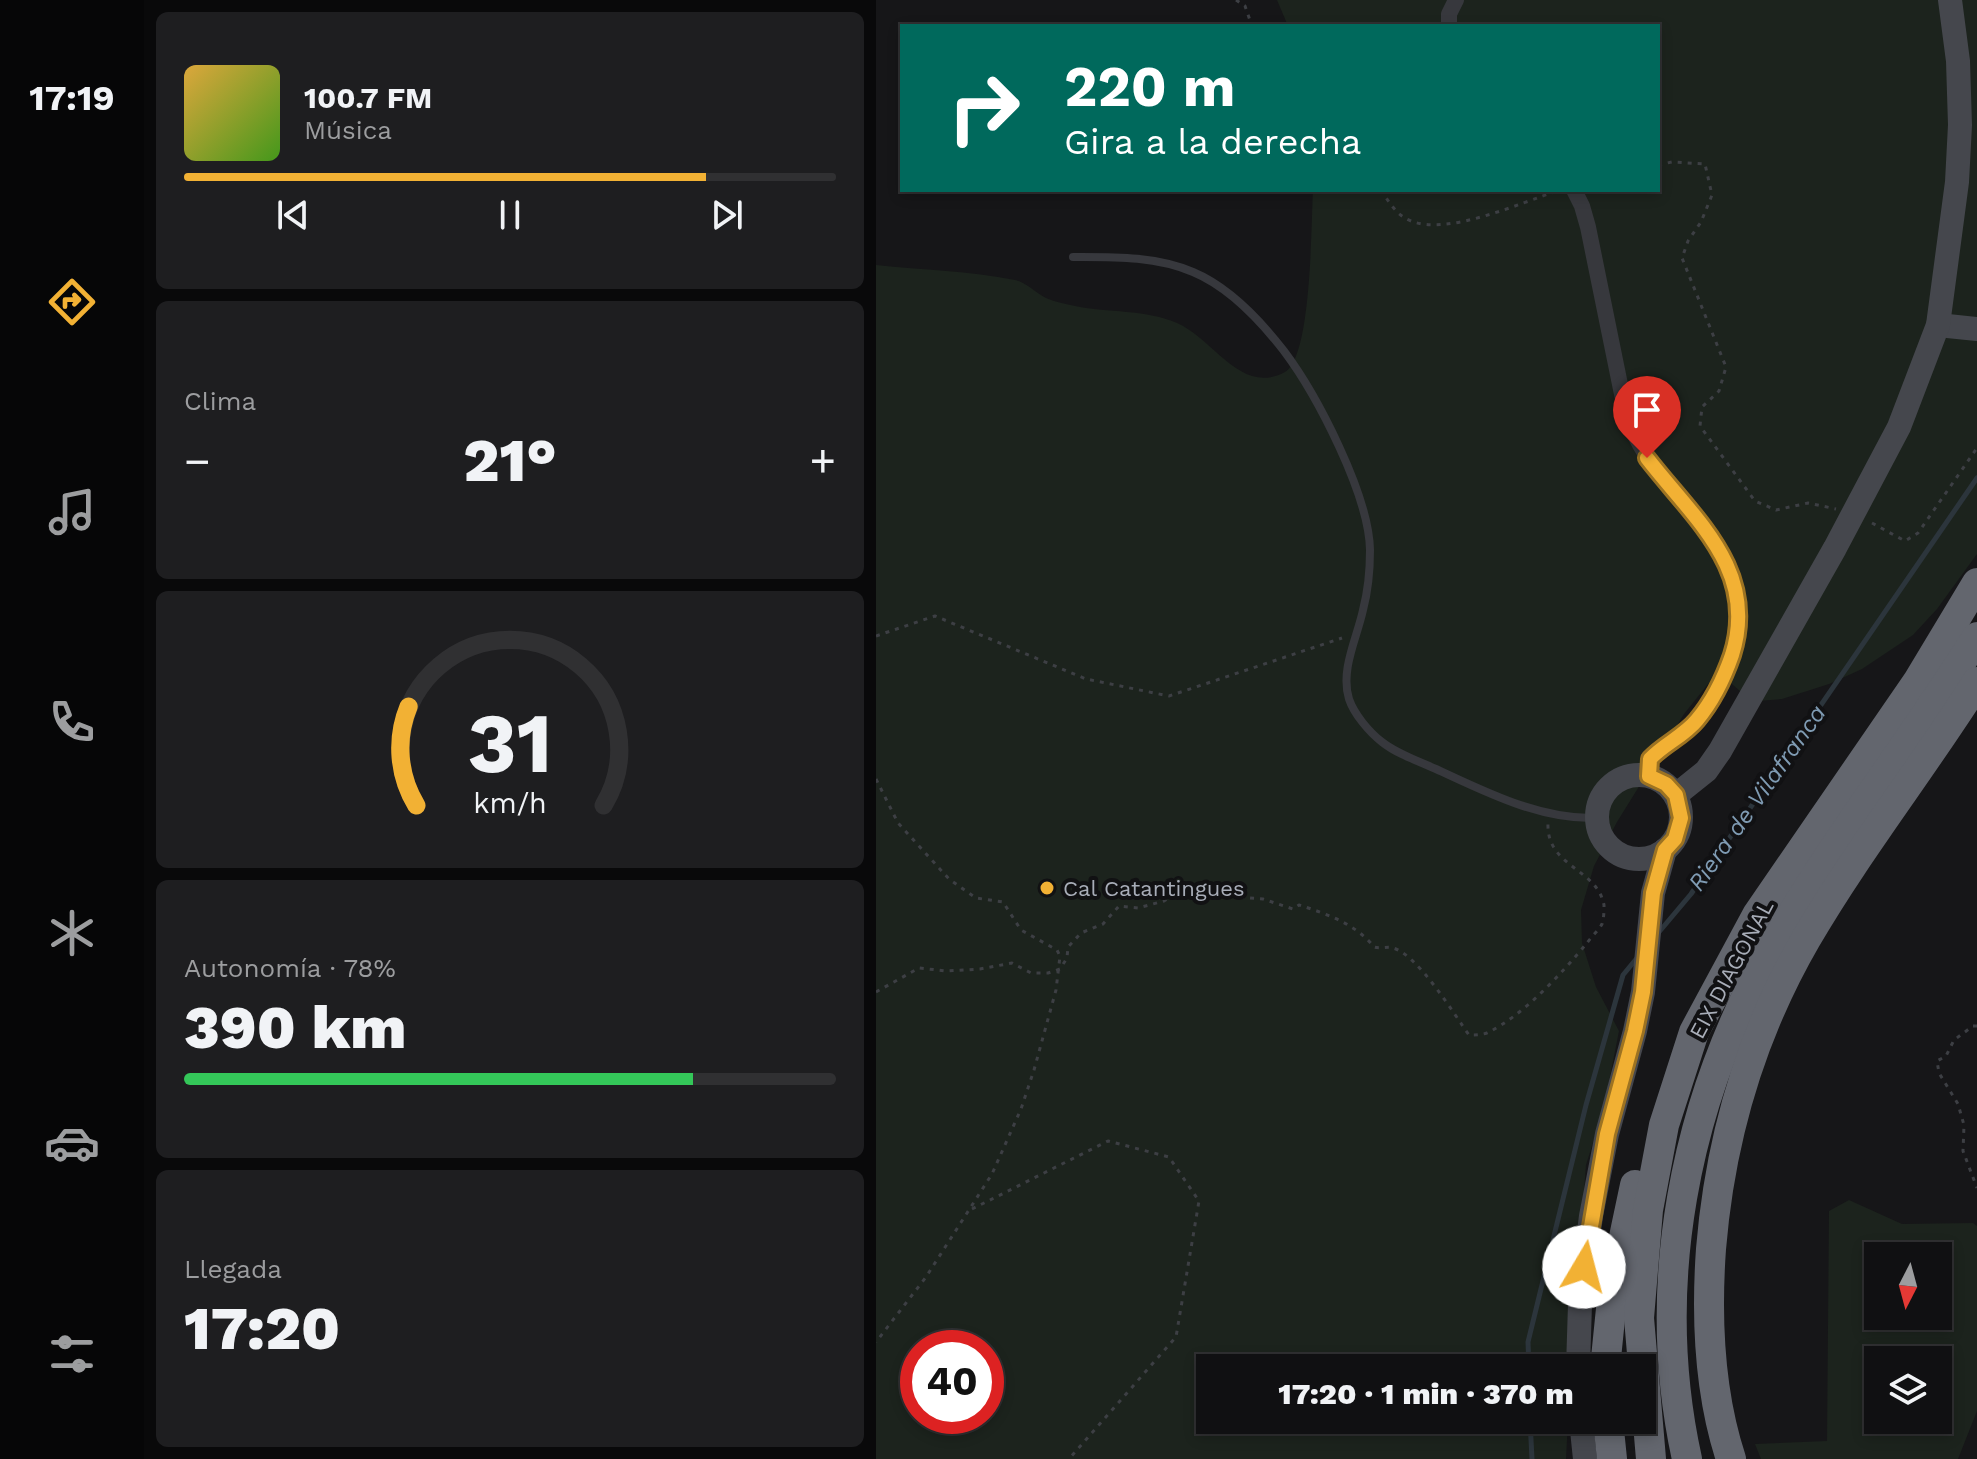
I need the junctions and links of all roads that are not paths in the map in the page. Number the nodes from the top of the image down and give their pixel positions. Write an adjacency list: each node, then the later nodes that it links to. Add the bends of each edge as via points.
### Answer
1 (1456, 0): 3 (street)
2 (1950, 0): 6 (street, via 1960,125)
3 (1449, 24)
4 (1575, 192): 11 (street, via 1588,227 1632,433 1721,554 1740,612 1731,658 1713,695 1688,729 1650,759)
5 (1073, 257): 13 (lane, via 1162,261 1194,272 1223,289 1284,351 1333,436 1366,523 1369,571 1346,676 1349,700 1362,722 1382,742 1467,783 1551,815)
6 (1938, 325): 7 (street); 12 (street, via 1899,427 1854,513 1720,751 1706,771)
7 (1977, 329)
8 (1977, 583): 17 (highway, EIX DIAGONAL, via 1918,681 1757,915)
9 (1977, 637): 25 (highway, EIX DIAGONAL, via 1771,949 1708,1088 1685,1177 1673,1266 1675,1372)
10 (1977, 682): 26 (highway, via 1805,941 1767,1019 1738,1097 1720,1174 1709,1297 1715,1398)
11 (1649, 776): 12 (street); 13 (street, via 1626,776 1614,783 1604,793)
12 (1676, 795): 14 (street, via 1681,818 1675,839)
13 (1597, 818): 15 (street, via 1604,841)
14 (1665, 850): 15 (street, via 1643,859); 16 (street)
15 (1629, 858): 16 (street)
16 (1653, 893): 18 (street, via 1643,992 1591,1216)
17 (1694, 1032): 19 (highway, via 1674,1055 1650,1119 1613,1289); 24 (highway, EIX DIAGONAL, via 1664,1125 1648,1210 1639,1318)
18 (1578, 1354)
19 (1606, 1354)
20 (1582, 1434): 22 (street)
21 (1609, 1434): 23 (highway)
22 (1585, 1459)
23 (1612, 1459)
24 (1651, 1459)
25 (1687, 1459)
26 (1731, 1459)

